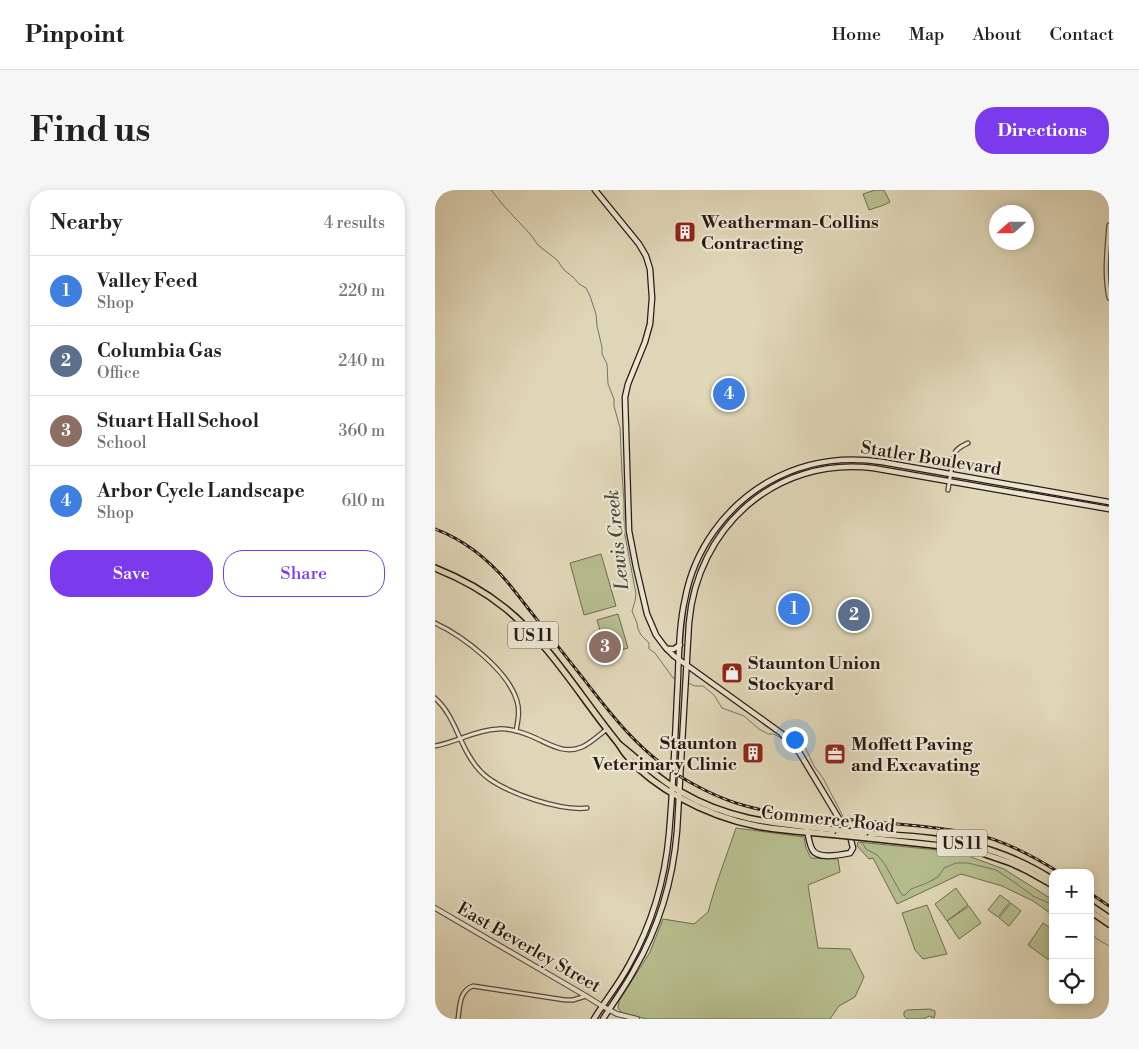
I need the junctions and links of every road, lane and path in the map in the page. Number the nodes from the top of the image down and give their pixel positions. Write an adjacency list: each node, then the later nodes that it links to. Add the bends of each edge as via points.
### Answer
1 (595, 190): 13 (main road, via 641,247 650,272 650,324 625,397 629,526 645,610)
2 (1109, 225): 3 (street, via 1106,269)
3 (1109, 298)
4 (968, 443): 5 (street, via 954,454)
5 (951, 474): 6 (street); 8 (main road, Statler Boulevard); 12 (main road, Statler Boulevard, via 876,461 843,459 800,468 763,485 731,510 702,549 687,587)
6 (950, 481): 7 (street); 9 (main road, Statler Boulevard); 15 (main road, Statler Boulevard, via 871,467 842,467 798,476 760,496 726,527 704,562 694,589)
7 (948, 490)
8 (1109, 502)
9 (1109, 509)
10 (435, 568): 19 (main road, Commerce Road / US 11, via 482,592 516,617 550,654)
11 (435, 623): 20 (street, via 481,654 511,687 518,705)
12 (680, 645): 13 (main road); 14 (main road, Statler Boulevard)
13 (667, 649): 14 (main road)
14 (679, 660): 15 (main road); 24 (main road, Statler Boulevard)
15 (686, 668): 16 (main road); 17 (main road, Statler Boulevard)
16 (699, 675): 17 (main road); 28 (main road, via 786,737 801,755)
17 (686, 682): 26 (main road, Statler Boulevard)
18 (435, 698): 21 (street, via 452,719)
19 (607, 729): 20 (street, via 585,745 568,750); 22 (main road, Commerce Road / US 11)
20 (516, 731): 21 (street, via 486,730)
21 (461, 738): 23 (street); 27 (street, via 472,761 497,783 553,805 576,810)
22 (618, 743): 24 (main road, Commerce Road / US 11); 25 (main road, Commerce Road / US 11, via 630,760)
23 (435, 746)
24 (672, 786): 25 (main road, Statler Boulevard); 26 (main road, Commerce Road / US 11)
25 (672, 793): 26 (main road, Commerce Road / US 11); 40 (main road, Statler Boulevard, via 667,858 655,906 630,964)
26 (679, 794): 29 (main road, Commerce Road / US 11, via 743,818); 41 (main road, Statler Boulevard, via 673,862 661,912 640,961)
27 (587, 808)
28 (843, 826)
29 (807, 830): 30 (main road, Commerce Road / US 11, bridge); 31 (main road, via 812,849 819,855 850,853 853,848)
30 (866, 836): 32 (main road, Commerce Road / US 11, via 973,846 1016,860); 33 (main road, Commerce Road / US 11, via 976,852 1019,866)
31 (851, 840)
32 (1049, 878)
33 (1049, 883)
34 (435, 908): 39 (street, East Beverley Street)
35 (1094, 908): 37 (main road)
36 (1094, 914): 38 (main road)
37 (1109, 918)
38 (1109, 924)
39 (587, 996): 40 (street, East Beverley Street); 42 (street, via 565,1000 477,985 469,987 462,995)
40 (602, 1006): 41 (street, East Beverley Street); 43 (main road, Statler Boulevard)
41 (609, 1009): 44 (main road, Statler Boulevard); 45 (street, East Beverley Street)
42 (458, 1019)
43 (594, 1019)
44 (603, 1019)
45 (637, 1019)

